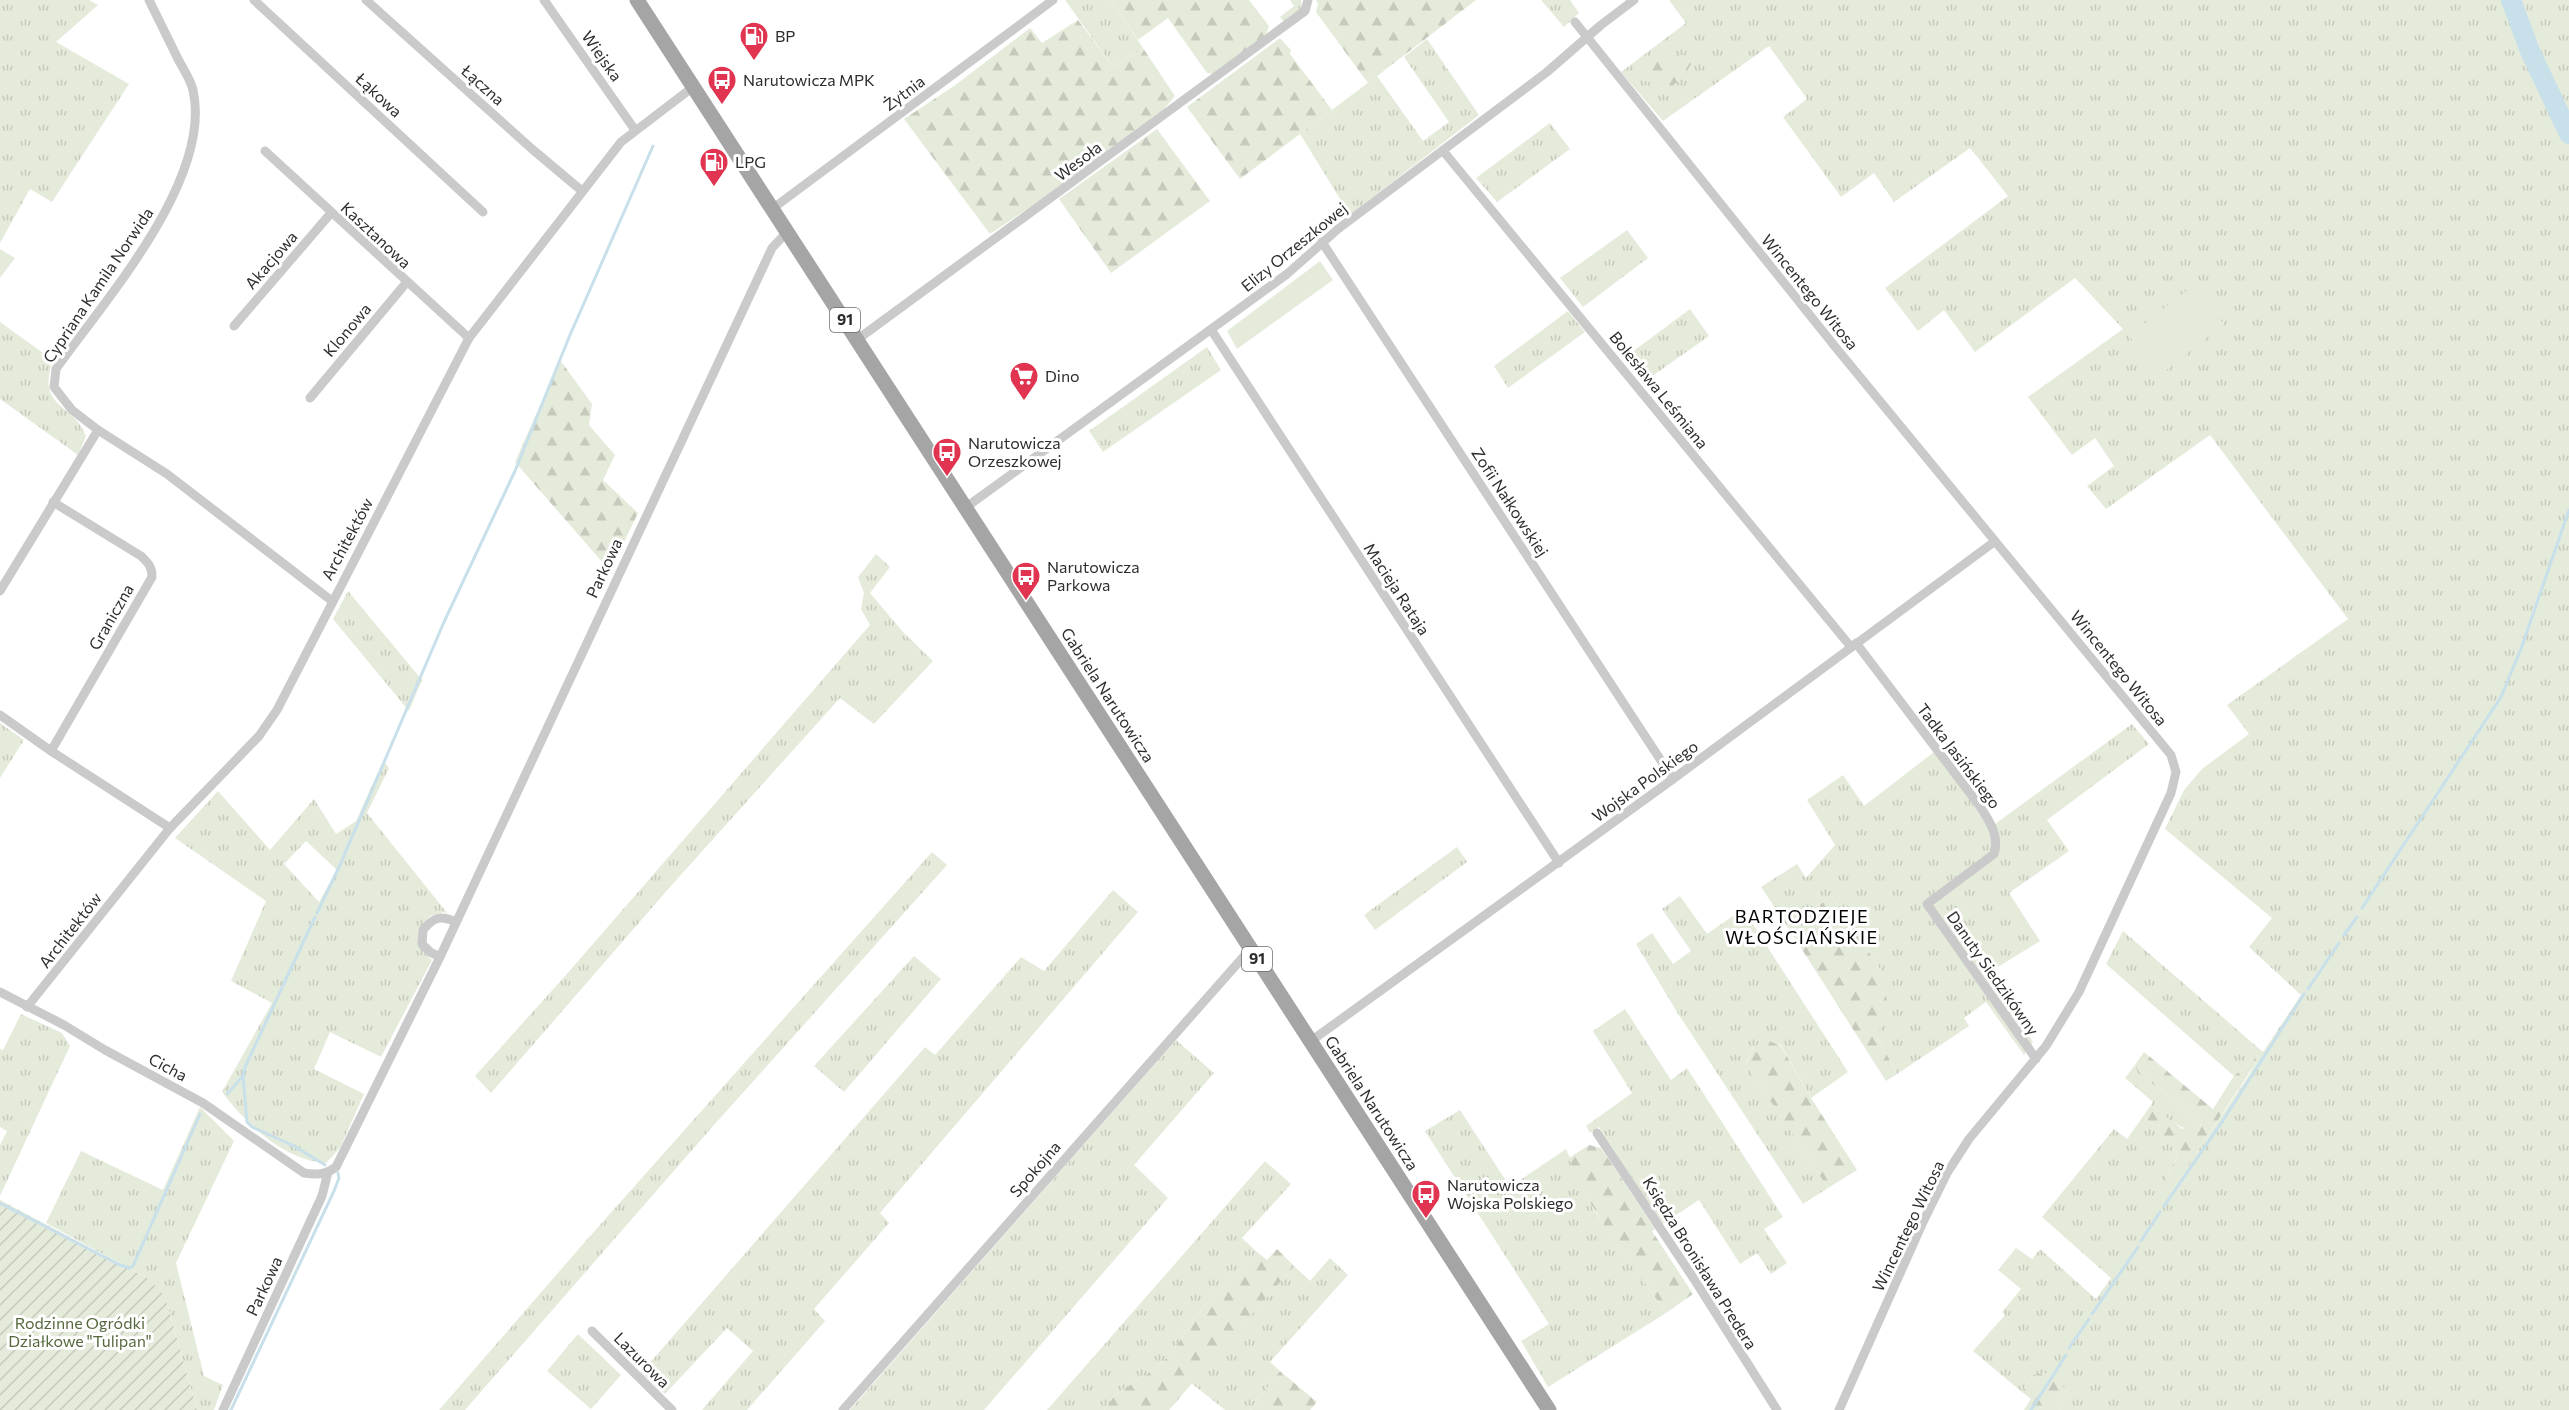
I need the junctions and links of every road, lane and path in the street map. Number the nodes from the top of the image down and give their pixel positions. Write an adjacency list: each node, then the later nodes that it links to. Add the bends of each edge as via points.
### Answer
1 (149, 0): 27 (street, Cypriana Kamila Norwida, via 193,89 195,119 187,168 173,198 144,246 56,369 54,387 72,410)
2 (254, 0): 17 (street, Łąkowa)
3 (366, 0): 15 (street, Łączna)
4 (544, 0): 12 (street, Wiejska)
5 (637, 0): 11 (main road, Gabriela Narutowicza / 91)
6 (1053, 0): 16 (street, Żytnia)
7 (1308, 0): 25 (street, Wesoła, via 1305,11)
8 (1634, 0): 10 (street, Elizy Orzeszkowej)
9 (1575, 22): 10 (street, Wincentego Witosa)
10 (1586, 38): 14 (street, Elizy Orzeszkowej); 30 (street, Wincentego Witosa)
11 (693, 87): 12 (street, Architektów); 16 (main road, Gabriela Narutowicza / 91)
12 (635, 130): 15 (street, Architektów)
13 (265, 151): 18 (street, Kasztanowa)
14 (1444, 152): 20 (street, Elizy Orzeszkowej); 33 (street, Bolesława Leśmiana)
15 (582, 191): 24 (street, Architektów)
16 (772, 209): 19 (main road, Gabriela Narutowicza / 91)
17 (483, 212)
18 (331, 213): 21 (street, Kasztanowa); 22 (street, Akacjowa)
19 (787, 232): 25 (main road, Gabriela Narutowicza / 91); 40 (street, Parkowa, via 772,248)
20 (1322, 242): 23 (street, Elizy Orzeszkowej); 36 (street, Zofii Nałkowskiej)
21 (406, 282): 24 (street, Kasztanowa); 26 (street, Klonowa)
22 (234, 326)
23 (1212, 331): 29 (street, Elizy Orzeszkowej); 38 (street, Macieja Rataja)
24 (469, 338): 32 (street, Architektów)
25 (858, 339): 29 (main road, Gabriela Narutowicza / 91)
26 (310, 398)
27 (99, 430): 28 (street); 32 (street, via 167,474)
28 (53, 502): 31 (street); 35 (street, Graniczna, via 141,556 150,564 152,577)
29 (966, 508): 41 (main road, Gabriela Narutowicza / 91)
30 (1994, 542): 33 (street, Wojska Polskiego); 46 (street, Wincentego Witosa, via 2171,755 2176,772 2171,793 2079,992)
31 (0, 591)
32 (332, 601): 37 (street, Architektów, via 259,736)
33 (1853, 645): 36 (street, Wojska Polskiego); 39 (street, Tadka Jasińskiego, via 1979,805 1994,831 1994,854)
34 (0, 715): 35 (street)
35 (51, 751): 37 (street)
36 (1674, 779): 38 (street, Wojska Polskiego)
37 (170, 828): 44 (street, Architektów)
38 (1558, 863): 45 (street, Wojska Polskiego)
39 (1927, 904): 46 (street, Danuty Siedzikówny)
40 (456, 922): 42 (street, Parkowa); 42 (street, via 434,918 423,930 422,944)
41 (1252, 950): 45 (main road, Gabriela Narutowicza / 91); 52 (street, Spokojna)
42 (440, 957): 48 (street, Parkowa, via 347,1146 336,1167)
43 (0, 992): 44 (street, Cicha)
44 (27, 1007): 48 (street, Cicha, via 203,1103 304,1173)
45 (1311, 1041): 53 (main road, Gabriela Narutowicza / 91)
46 (2036, 1059): 55 (street, Wincentego Witosa, via 1947,1173)
47 (1597, 1134): 54 (street, Księdza Bronisława Predera)
48 (328, 1172): 50 (street, Parkowa, via 322,1196)
49 (592, 1331): 51 (street, Lazurowa)
50 (223, 1410)
51 (672, 1410)
52 (843, 1410)
53 (1549, 1410)
54 (1777, 1410)
55 (1839, 1410)

